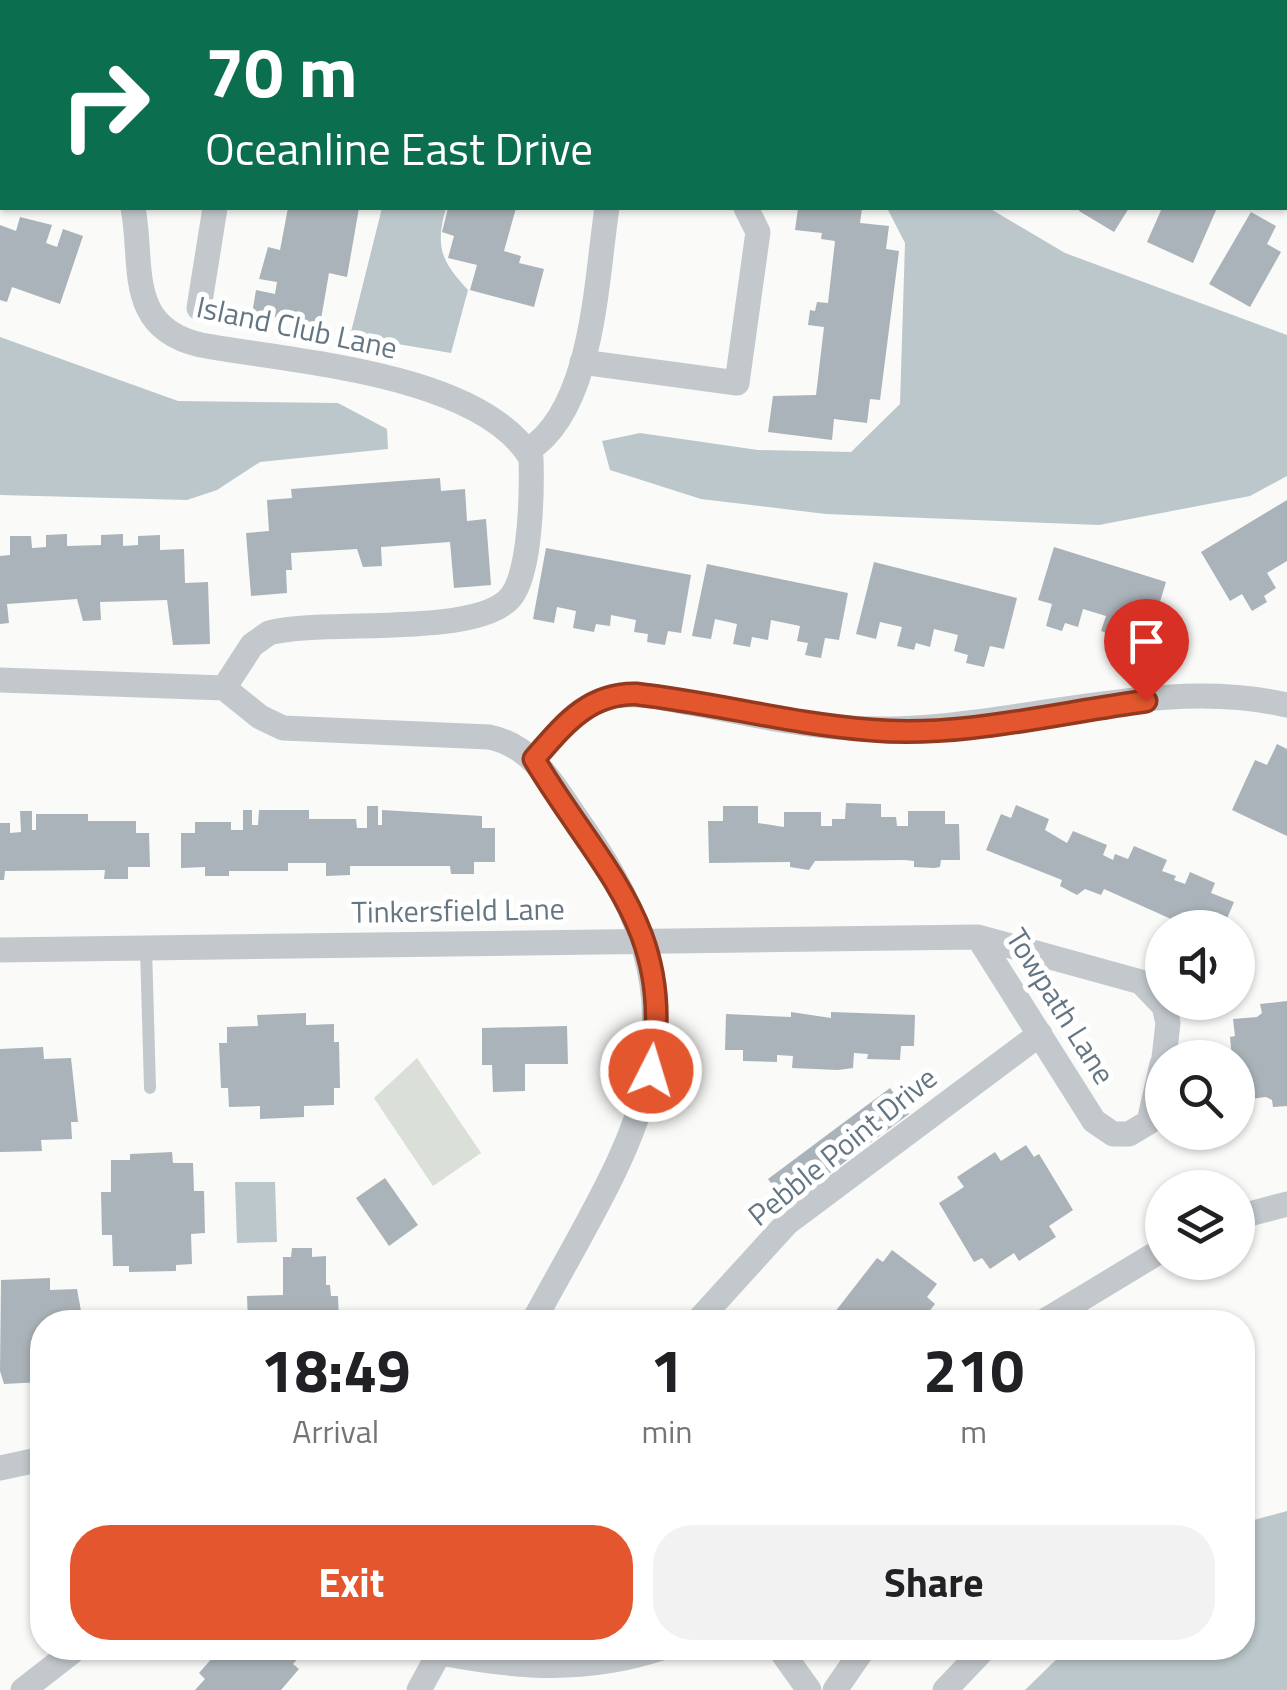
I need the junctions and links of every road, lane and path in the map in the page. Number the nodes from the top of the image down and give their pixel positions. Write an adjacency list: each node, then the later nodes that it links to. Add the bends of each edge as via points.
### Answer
1 (134, 210): 7 (street, Island Club Lane, via 142,295 169,332 201,345 425,386 491,416)
2 (215, 210): 5 (street)
3 (607, 210): 6 (street)
4 (747, 210): 6 (street, via 758,232 737,383)
5 (199, 308)
6 (582, 362): 7 (street, via 552,430)
7 (527, 451): 9 (street, via 533,474 522,574 499,609 476,618 269,632)
8 (0, 680): 9 (street)
9 (224, 688): 11 (street, via 283,728 489,737)
10 (1287, 705): 11 (street, via 1180,696 944,729 872,730 628,694 576,713)
11 (534, 759): 13 (street, via 599,850)
12 (978, 936): 13 (street, Tinkersfield Lane); 16 (street, Towpath Lane); 17 (street, Towpath Lane, via 1141,982 1164,1006)
13 (644, 940): 14 (street, Tinkersfield Lane); 23 (street, via 656,1024 647,1096 622,1158)
14 (146, 948): 15 (street, Tinkersfield Lane); 18 (lane)
15 (0, 950)
16 (1040, 1034): 19 (street, Towpath Lane, via 1094,1121 1113,1134); 24 (street, Pebble Point Drive, via 787,1224)
17 (1166, 1040)
18 (150, 1088)
19 (1145, 1124)
20 (1287, 1204): 21 (street)
21 (1255, 1212)
22 (1145, 1260): 25 (street)
23 (540, 1310)
24 (708, 1310)
25 (1063, 1310)
26 (30, 1462): 27 (street)
27 (0, 1468)
28 (62, 1660): 35 (street)
29 (436, 1660): 36 (street)
30 (476, 1660): 31 (street, via 568,1667)
31 (618, 1660)
32 (788, 1660): 37 (street)
33 (856, 1660): 38 (street)
34 (974, 1660): 39 (street)
35 (23, 1690)
36 (419, 1690)
37 (809, 1690)
38 (836, 1690)
39 (945, 1690)

